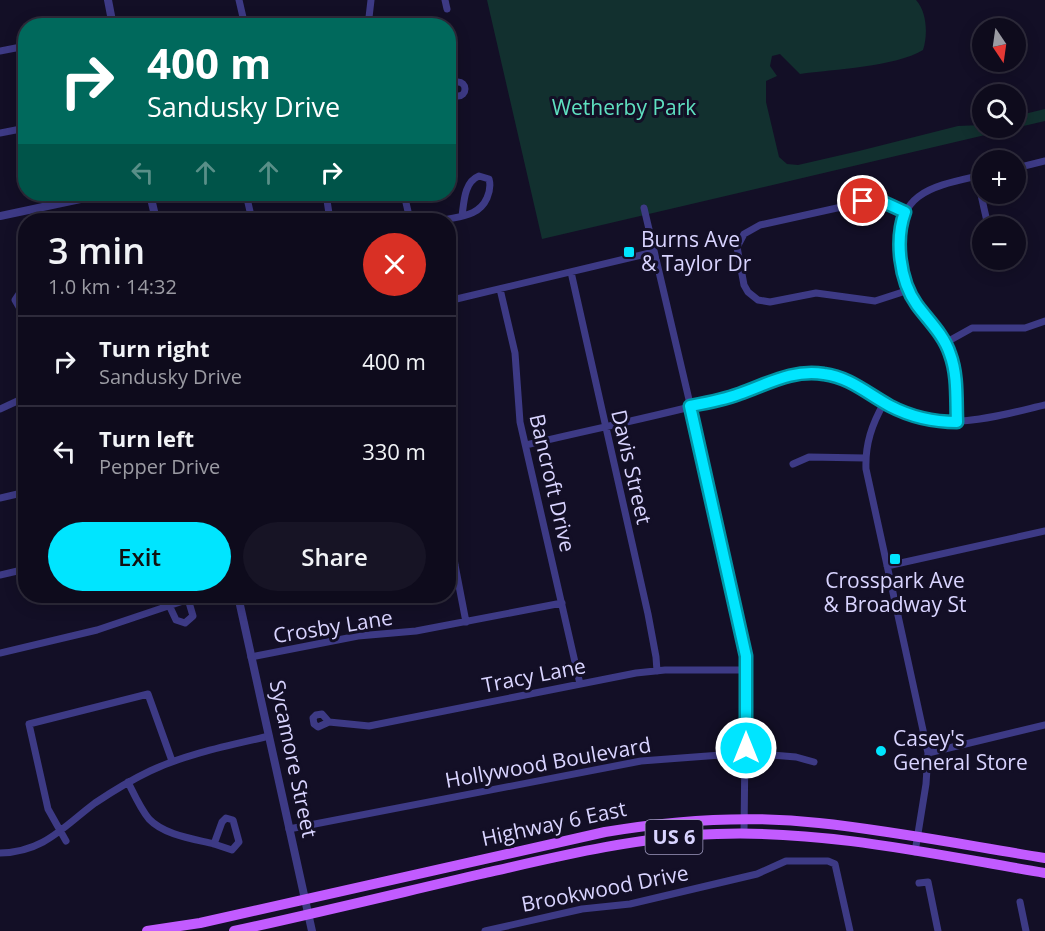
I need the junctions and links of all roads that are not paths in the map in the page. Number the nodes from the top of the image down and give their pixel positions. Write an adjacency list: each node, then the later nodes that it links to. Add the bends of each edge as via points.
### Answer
1 (108, 0): 6 (street)
2 (239, 0): 7 (street)
3 (371, 0): 8 (street)
4 (445, 0): 5 (street)
5 (447, 9)
6 (111, 18)
7 (243, 18)
8 (369, 18)
9 (18, 48): 10 (street)
10 (0, 51)
11 (18, 130): 12 (street)
12 (0, 133)
13 (1045, 161): 14 (street)
14 (1026, 166)
15 (972, 178): 20 (street, via 930,188)
16 (46, 201): 18 (street)
17 (71, 201): 18 (street)
18 (47, 206): 21 (street)
19 (644, 208): 24 (street)
20 (905, 212): 27 (street, via 900,245); 27 (street, via 881,201 863,201 753,228 736,247 744,285 753,297 764,301 816,293 875,301)
21 (0, 216)
22 (462, 216): 22 (street, via 471,181 479,176 489,178 490,190 482,208); 23 (street)
23 (456, 217)
24 (654, 252): 25 (street); 34 (street)
25 (571, 272): 26 (street); 37 (street, Davis Street)
26 (500, 289): 28 (street); 38 (street, Bancroft Drive, via 515,353 519,414)
27 (909, 290): 30 (street)
28 (456, 299)
29 (1045, 321): 30 (street, via 1025,328 972,328)
30 (945, 343): 36 (street, via 956,379)
31 (18, 401): 35 (street)
32 (884, 403): 34 (street, via 844,379 812,373 788,375 739,394); 36 (street, via 915,417); 39 (street, via 870,432)
33 (1045, 405): 36 (street)
34 (690, 406): 37 (street); 56 (street)
35 (0, 409)
36 (957, 422)
37 (605, 426): 38 (street); 57 (street, Davis Street)
38 (526, 445): 51 (street, Bancroft Drive)
39 (866, 458): 40 (street, via 809,457); 44 (street, via 867,479)
40 (793, 464)
41 (18, 494): 42 (street)
42 (0, 498)
43 (1045, 531): 44 (street)
44 (887, 566): 62 (street)
45 (456, 570): 53 (street)
46 (18, 571): 47 (street)
47 (0, 575)
48 (175, 603): 52 (street)
49 (189, 603): 52 (street, via 192,616 185,623 176,620)
50 (239, 603): 55 (street, Sycamore Street)
51 (562, 603): 53 (street, Crosby Lane); 58 (street, Bancroft Drive)
52 (169, 605): 54 (street, via 97,630)
53 (466, 622): 55 (street, Crosby Lane, via 358,636)
54 (0, 653)
55 (251, 657): 61 (street, Sycamore Street)
56 (747, 670): 57 (street, Tracy Lane); 63 (street)
57 (657, 671): 58 (street, Tracy Lane)
58 (580, 684): 59 (street, Tracy Lane, via 369,726)
59 (329, 722)
60 (1045, 725): 62 (street)
61 (269, 736): 64 (street); 68 (street, Sycamore Street)
62 (928, 753): 71 (street)
63 (746, 755): 65 (street, Hollywood Boulevard, via 796,757); 67 (street); 68 (street, Hollywood Boulevard, via 641,761)
64 (172, 761): 66 (street); 69 (street, via 148,694 29,724 45,800)
65 (814, 762)
66 (128, 782): 69 (street); 73 (street, via 156,825)
67 (745, 819): 70 (street); 71 (main road, Highway 6 East / US 6, via 819,823); 79 (main road, Highway 6 East / US 6, via 671,822 605,832)
68 (289, 829): 79 (street, Sycamore Street)
69 (60, 832): 72 (street); 75 (street, via 31,848)
70 (744, 834): 74 (main road, Highway 6 East / US 6, via 829,838); 81 (main road, Highway 6 East / US 6, via 673,837 598,848)
71 (918, 837): 74 (street); 76 (main road, Highway 6 East / US 6)
72 (66, 841)
73 (214, 844): 73 (street, via 224,819 232,819 237,845 232,850)
74 (915, 852): 77 (main road, Highway 6 East / US 6)
75 (0, 853)
76 (1045, 858)
77 (1045, 873)
78 (919, 883): 87 (street, via 928,882)
79 (305, 900): 81 (street, Sycamore Street); 82 (main road, Highway 6 East / US 6)
80 (1020, 902): 88 (street)
81 (308, 914): 83 (main road, Highway 6 East / US 6); 84 (street, Sycamore Street)
82 (147, 931)
83 (234, 931)
84 (312, 931)
85 (485, 931): 86 (street, Brookwood Drive, via 664,896 757,874 786,861 835,864)
86 (849, 931)
87 (938, 931)
88 (1026, 931)

